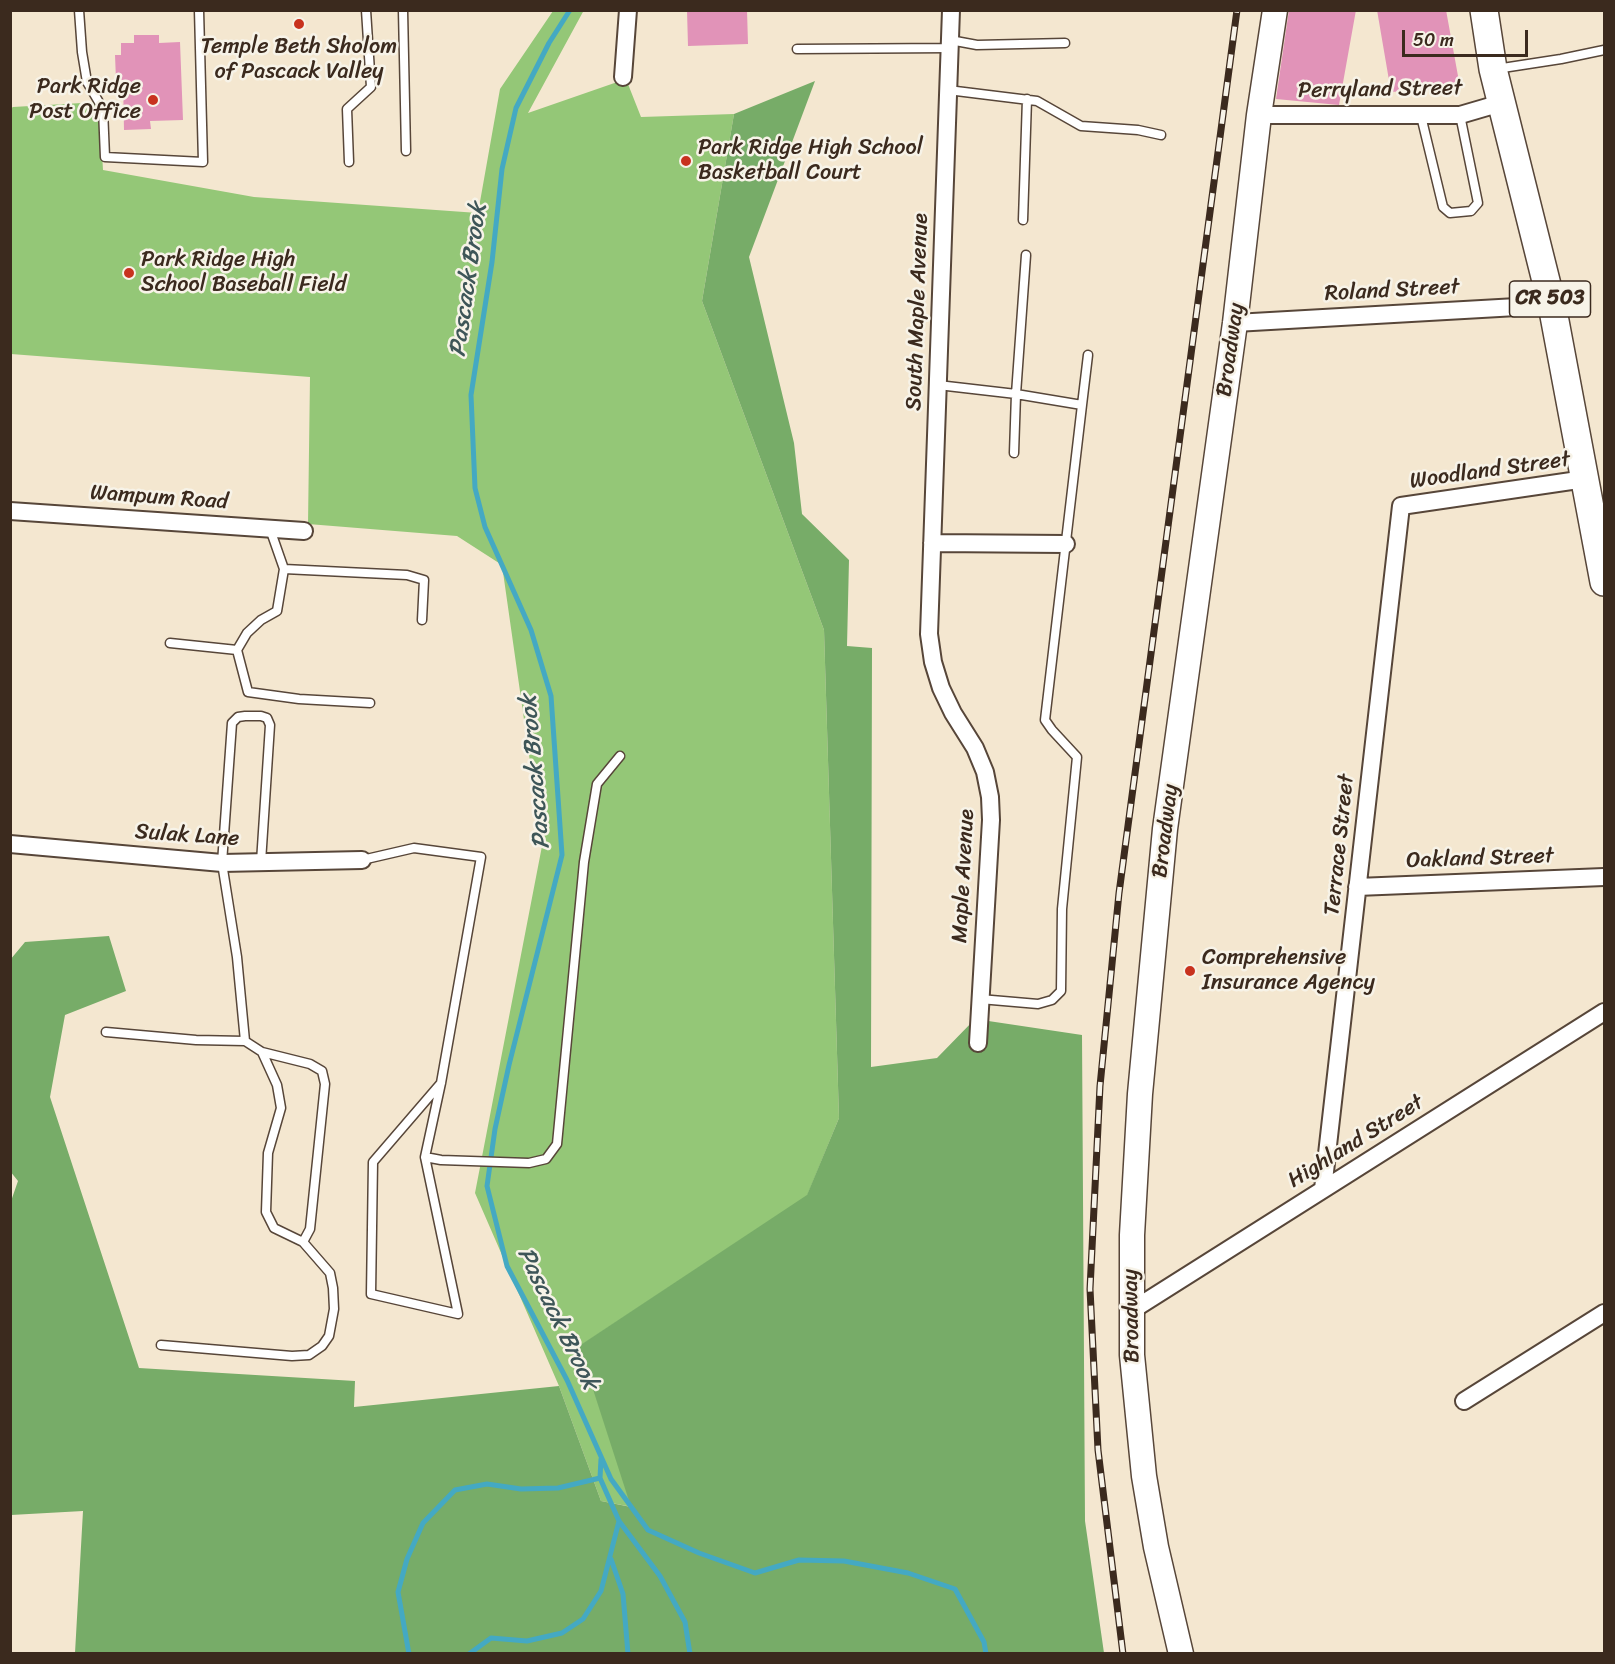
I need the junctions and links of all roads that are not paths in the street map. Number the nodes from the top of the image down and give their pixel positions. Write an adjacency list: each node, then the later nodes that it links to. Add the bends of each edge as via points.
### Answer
1 (79, 10): 2 (lane, via 87,82 103,109 105,157 203,162)
2 (199, 10)
3 (366, 10): 23 (lane, via 370,87 347,109)
4 (403, 10): 22 (lane)
5 (628, 10): 14 (street)
6 (951, 10): 10 (street, South Maple Avenue)
7 (1275, 10): 18 (street, Broadway)
8 (1484, 10): 13 (main road, CR 503)
9 (1065, 43): 10 (lane)
10 (950, 44): 11 (lane); 15 (street, South Maple Avenue)
11 (796, 49)
12 (1605, 50): 13 (lane)
13 (1493, 69): 17 (main road, CR 503)
14 (623, 77)
15 (948, 90): 16 (lane); 29 (street, South Maple Avenue)
16 (1027, 99): 21 (lane, via 1037,100 1081,126); 24 (lane)
17 (1502, 103): 19 (street, Perryland Street); 26 (main road, CR 503)
18 (1259, 115): 20 (street, Perryland Street); 27 (street, Broadway)
19 (1460, 115): 20 (street, Perryland Street); 20 (lane, via 1478,203 1472,211 1450,213 1443,207)
20 (1421, 116)
21 (1161, 135)
22 (406, 151)
23 (349, 162)
24 (1023, 220)
25 (1026, 255): 30 (lane)
26 (1552, 305): 27 (street, Roland Street); 33 (main road, CR 503)
27 (1235, 323): 63 (street, Broadway, via 1165,829 1140,1094)
28 (1088, 355): 31 (lane)
29 (938, 386): 30 (lane); 38 (street, South Maple Avenue)
30 (1016, 394): 31 (lane); 32 (lane)
31 (1082, 405): 39 (lane)
32 (1014, 453)
33 (1585, 479): 34 (street, Woodland Street); 41 (main road, CR 503)
34 (1401, 506): 52 (street, Terrace Street)
35 (10, 511): 36 (street, Wampum Road)
36 (270, 529): 37 (street, Wampum Road); 40 (lane)
37 (304, 531)
38 (932, 543): 39 (street); 53 (street, Maple Avenue, via 929,634 933,662 953,713 975,748 990,797)
39 (1066, 544): 53 (lane, via 1045,720 1077,757 1062,909 1061,991 1052,1000 1038,1004)
40 (284, 569): 42 (lane, via 407,575 424,580); 44 (lane, via 277,611 261,620)
41 (1605, 582)
42 (422, 620)
43 (170, 643): 44 (lane)
44 (237, 650): 45 (lane, via 248,692)
45 (370, 704)
46 (620, 756): 60 (lane, via 597,784 584,862 557,1144 546,1160 530,1163)
47 (10, 844): 50 (street, Sulak Lane)
48 (362, 860): 49 (street, Sulak Lane); 59 (lane, via 414,848 481,856)
49 (261, 862): 50 (street, Sulak Lane); 50 (lane, via 270,725 261,716 238,717 232,723)
50 (222, 863): 56 (lane, via 237,957)
51 (1605, 877): 52 (street, Oakland Street)
52 (1358, 887): 61 (street, Terrace Street)
53 (980, 999): 57 (street, Maple Avenue)
54 (1605, 1012): 61 (street, Highland Street)
55 (106, 1032): 56 (lane)
56 (244, 1041): 58 (lane)
57 (978, 1043)
58 (262, 1052): 62 (lane, via 277,1085 281,1108 268,1153 266,1212 274,1228); 62 (lane, via 310,1064 322,1071 325,1084 310,1229)
59 (441, 1083): 60 (lane); 60 (lane, via 373,1162 371,1294 458,1314)
60 (425, 1157)
61 (1323, 1189): 63 (street, Highland Street)
62 (303, 1242): 65 (lane, via 330,1273 333,1288 329,1336 322,1346 309,1355 292,1356)
63 (1131, 1311): 67 (street, Broadway, via 1144,1476)
64 (1605, 1313): 66 (street)
65 (161, 1345)
66 (1464, 1401)
67 (1181, 1653)

